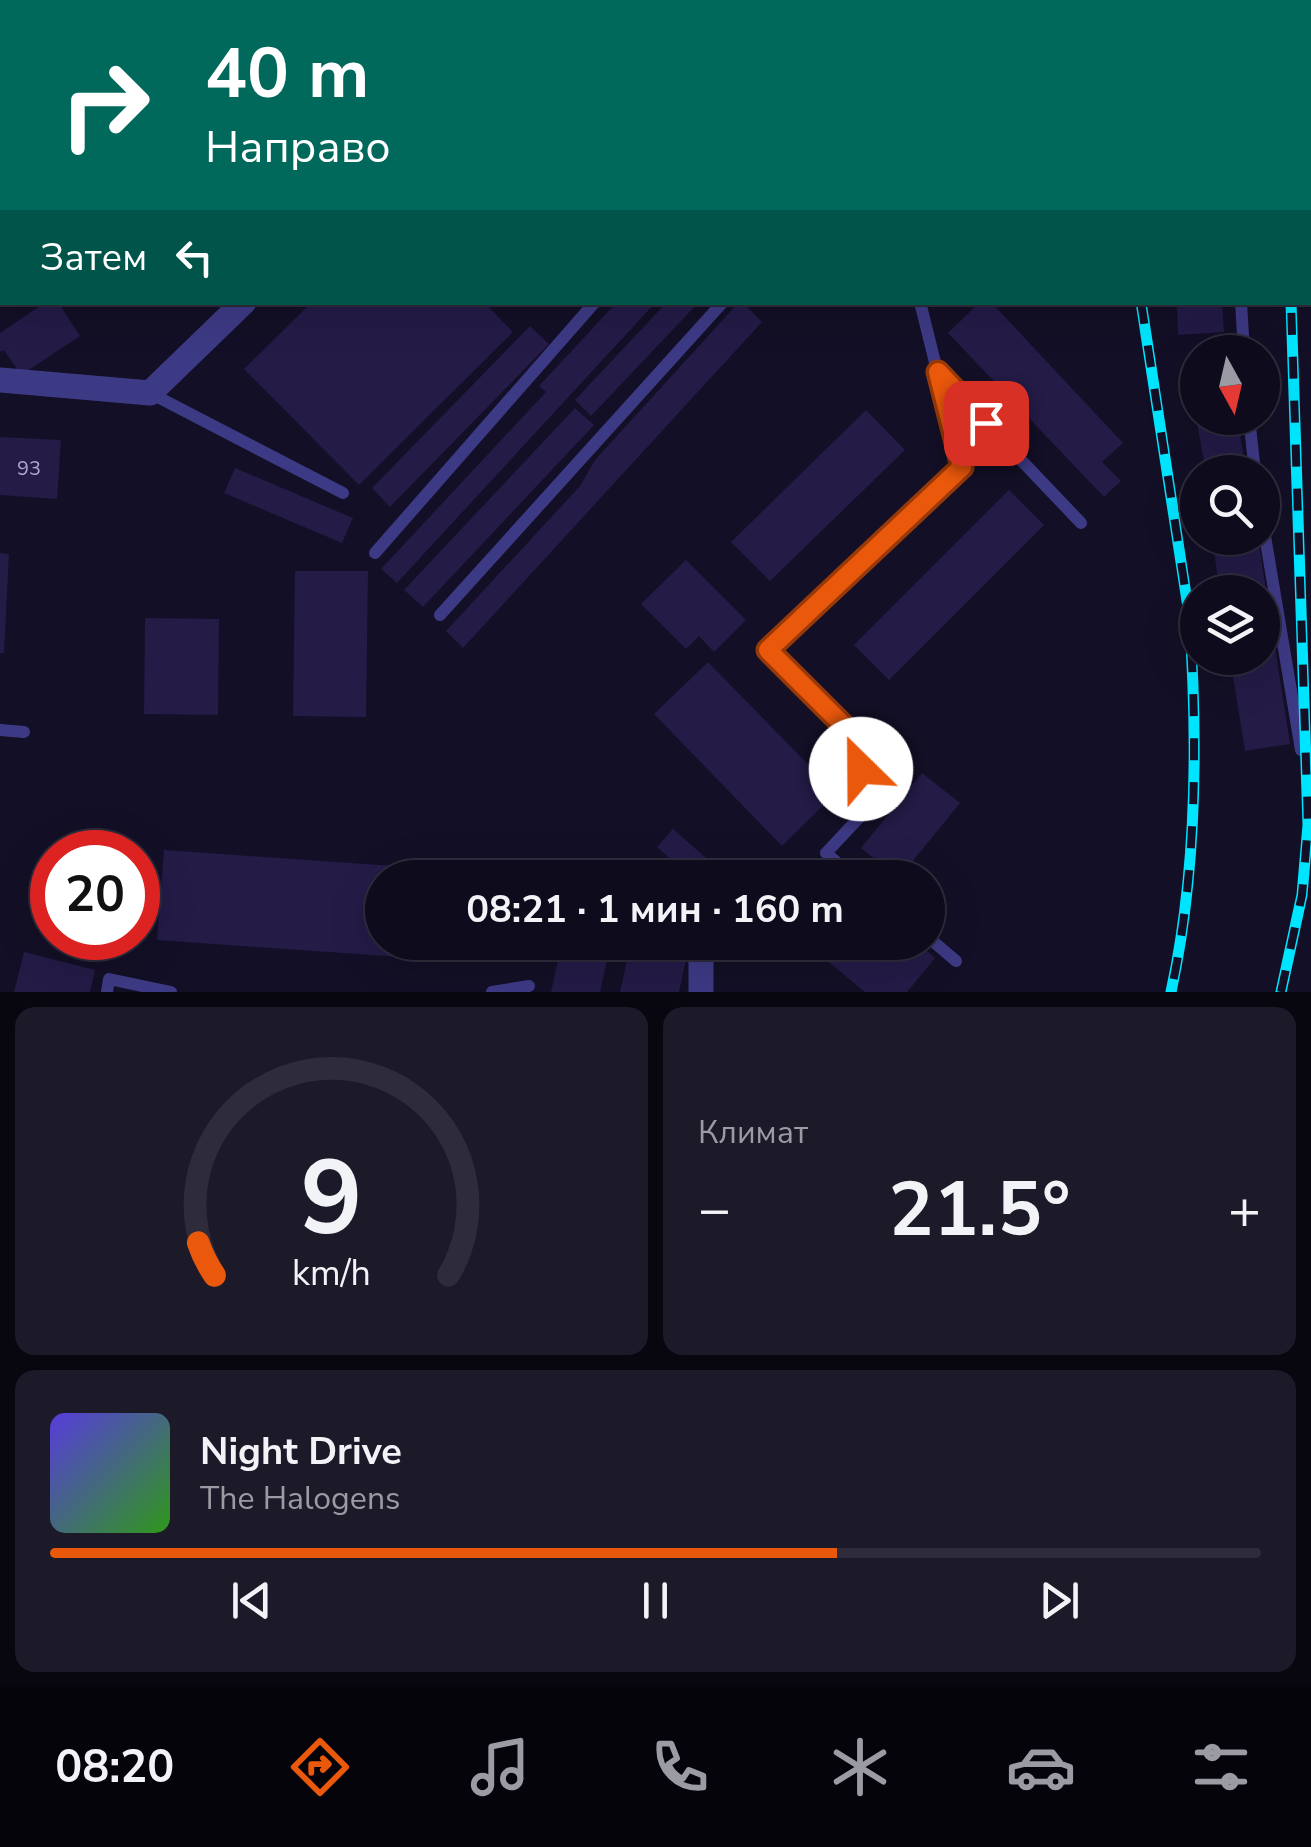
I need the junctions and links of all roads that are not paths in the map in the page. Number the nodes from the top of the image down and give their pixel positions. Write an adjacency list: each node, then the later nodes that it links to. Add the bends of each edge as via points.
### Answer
1 (241, 305): 9 (street)
2 (592, 305): 12 (lane)
3 (720, 305): 14 (lane)
4 (921, 305): 7 (lane)
5 (1241, 305): 6 (lane)
6 (1243, 335)
7 (938, 372): 11 (lane); 18 (lane, via 962,467 768,650 850,732 871,805 826,853)
8 (0, 380): 9 (street)
9 (150, 394): 10 (lane)
10 (343, 493)
11 (1081, 523)
12 (375, 553)
13 (1268, 555): 17 (lane)
14 (440, 614)
15 (0, 730): 16 (lane)
16 (24, 732)
17 (1301, 750)
18 (834, 860)
19 (945, 952): 21 (lane)
20 (701, 960): 26 (street)
21 (956, 961)
22 (529, 986): 25 (lane)
23 (107, 992): 24 (lane, via 110,979)
24 (171, 992)
25 (492, 992)
26 (701, 992)

